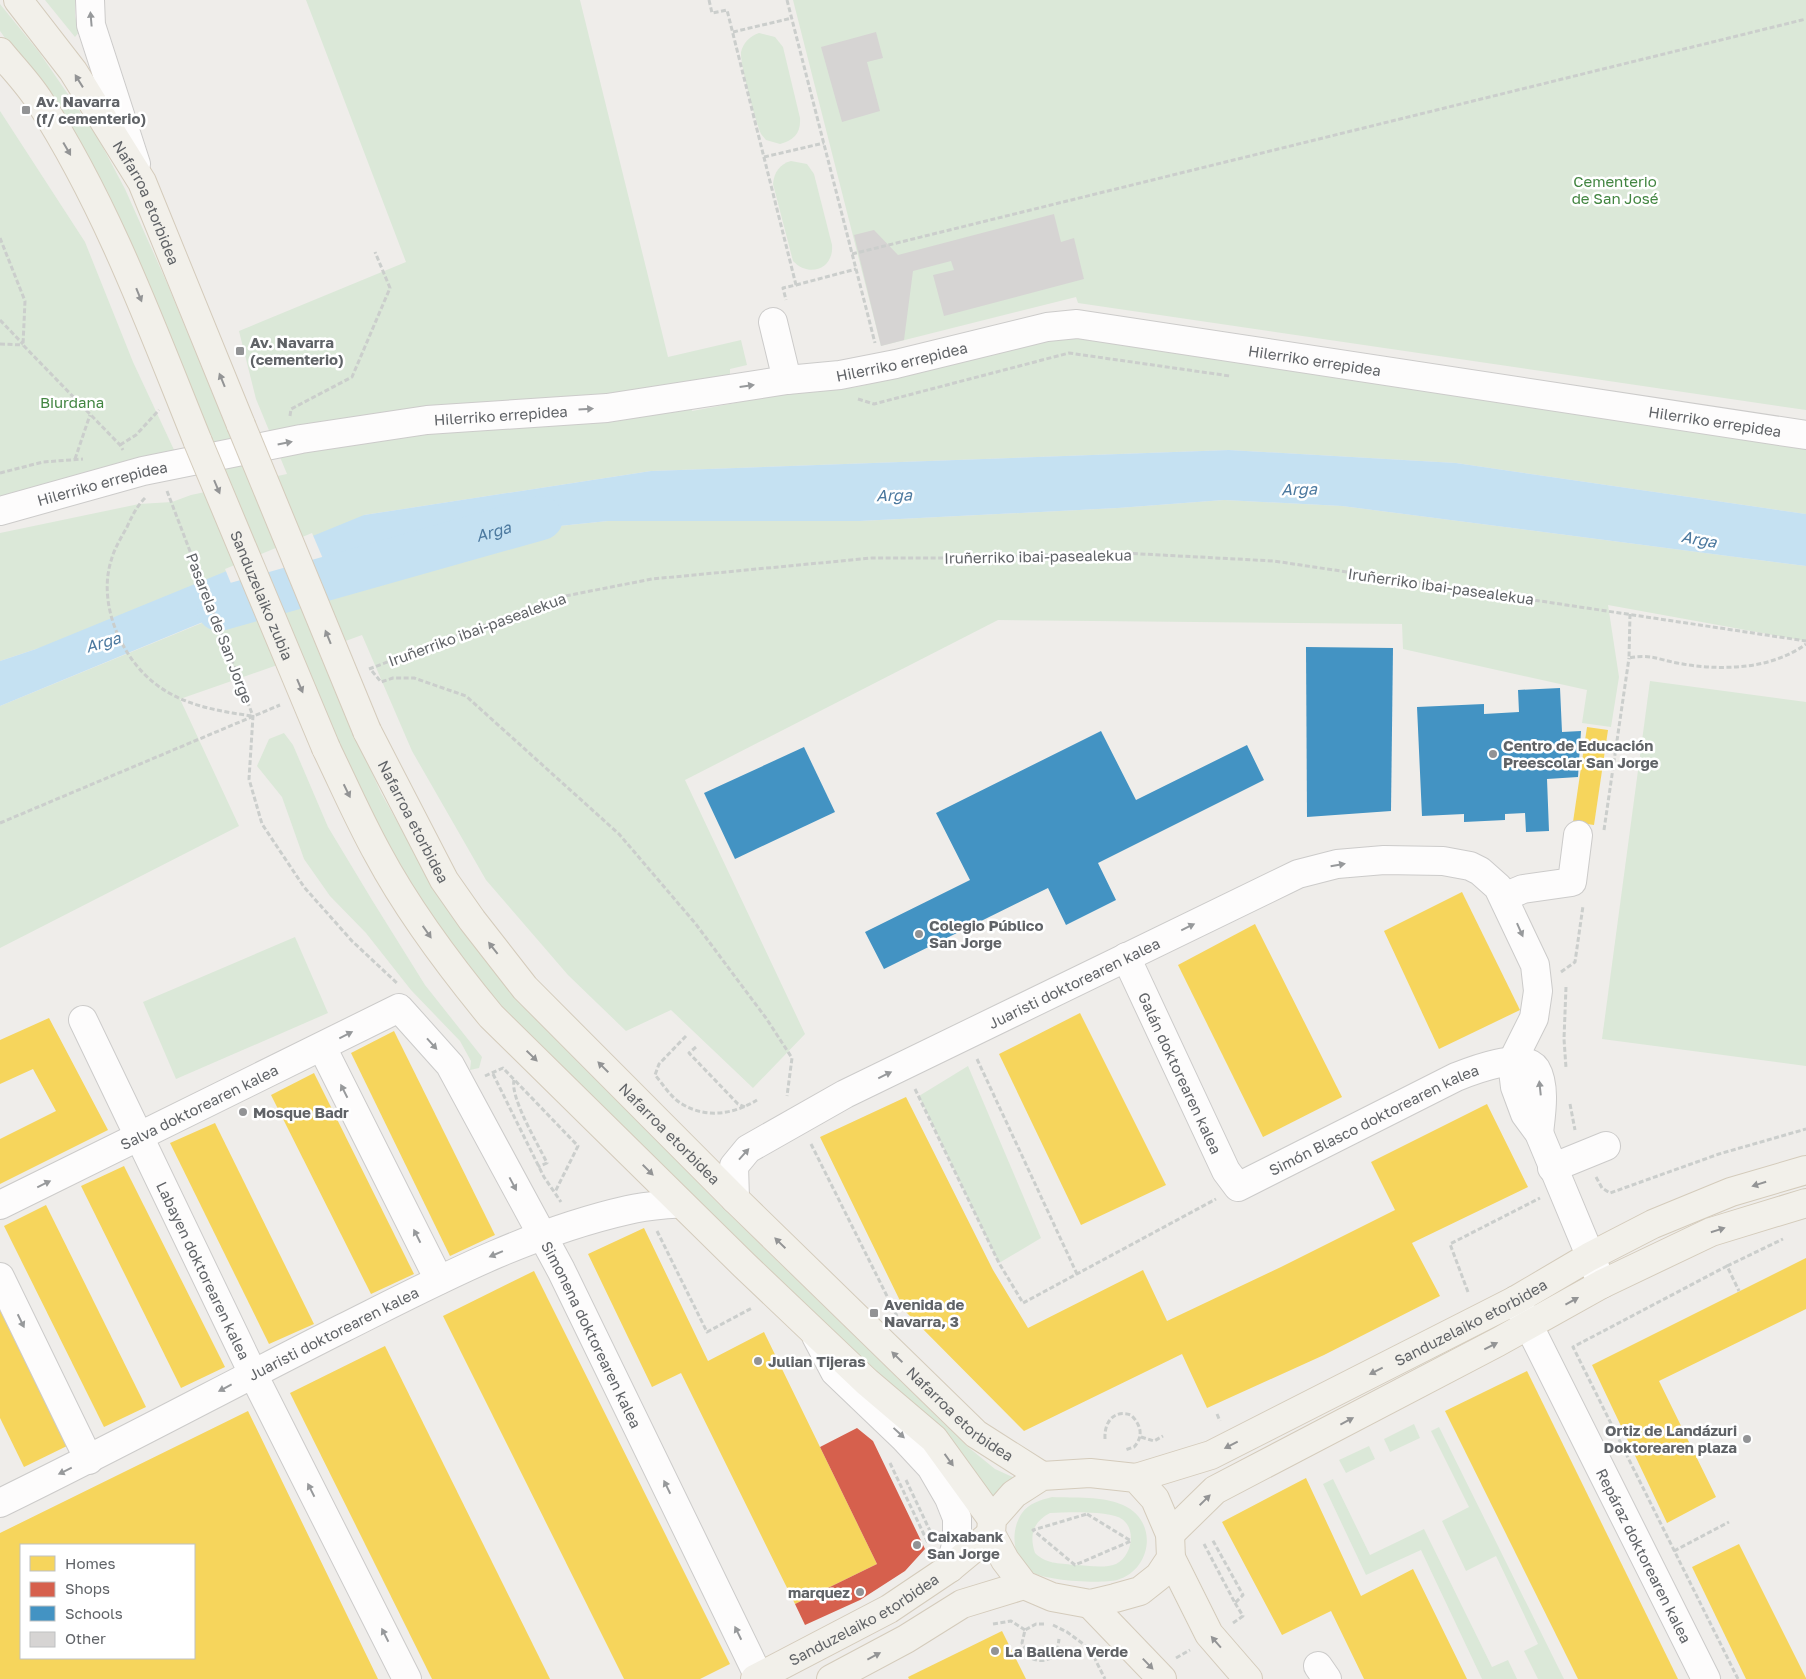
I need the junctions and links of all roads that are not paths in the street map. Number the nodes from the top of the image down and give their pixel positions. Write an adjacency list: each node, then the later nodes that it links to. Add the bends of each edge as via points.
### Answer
1 (18, 0): 4 (main road, Nafarroa etorbidea, one-way to 1, via 73,71)
2 (90, 0): 4 (street, one-way to 2, via 91,25)
3 (0, 52): 22 (main road, Sanduzelaiko zubia, one-way to 22, bridge, via 39,101 100,205 326,748 377,854 454,971 491,1016)
4 (142, 182): 21 (main road, Nafarroa etorbidea, one-way to 4, bridge, via 525,988 444,880 367,731)
5 (780, 315): 6 (street)
6 (787, 380): 7 (street, Hilerriko errepidea, via 850,374 1047,327 1076,324); 8 (street, Hilerriko errepidea, one-way to 6, via 143,471 286,442 427,420 607,408)
7 (1806, 435)
8 (0, 511)
9 (1578, 835): 10 (street, via 1572,882 1523,889)
10 (1504, 897): 11 (street, Juaristi doktorearen kalea, one-way to 10, via 1306,872 1337,864 1404,859 1470,866 1490,878); 15 (street, one-way to 15, via 1535,965 1538,991 1534,1018)
11 (1126, 957): 20 (street, Galán doktorearen kalea, via 1226,1171); 21 (street, Juaristi doktorearen kalea, one-way to 11, via 734,1166 748,1149 845,1094)
12 (400, 998): 14 (street, Salva doktorearen kalea, one-way to 12); 25 (street, Simonena doktorearen kalea, one-way to 25, via 450,1065)
13 (83, 1020): 16 (street, Labayen doktorearen kalea)
14 (322, 1047): 16 (street, Salva doktorearen kalea); 28 (street, one-way to 14)
15 (1512, 1062): 18 (street, via 1530,1064 1535,1068 1541,1101 1539,1134); 20 (street, Simón Blasco doktorearen kalea, via 1485,1066 1456,1077)
16 (138, 1139): 24 (street, Salva doktorearen kalea, one-way to 16); 33 (street, Labayen doktorearen kalea)
17 (1606, 1146): 18 (street)
18 (1552, 1168): 26 (street)
19 (1806, 1170): 26 (main road, Sanduzelaiko etorbidea, one-way to 26, via 1731,1192 1654,1224)
20 (1238, 1187)
21 (735, 1199): 35 (main road, Nafarroa etorbidea, one-way to 21, via 976,1434)
22 (680, 1203): 25 (street, Juaristi doktorearen kalea, via 629,1210); 32 (main road)
23 (1806, 1203): 29 (main road, Sanduzelaiko etorbidea, one-way to 23, via 1711,1232)
24 (0, 1205)
25 (541, 1236): 28 (street, Juaristi doktorearen kalea, one-way to 28); 43 (street, Simonena doktorearen kalea, one-way to 25, via 561,1270)
26 (1589, 1257): 29 (street); 30 (main road, Sanduzelaiko etorbidea)
27 (0, 1277): 34 (street, one-way to 34)
28 (439, 1280): 33 (street, Juaristi doktorearen kalea)
29 (1602, 1284): 31 (main road, Sanduzelaiko etorbidea, one-way to 29)
30 (1516, 1300): 31 (street, Repáraz doktorearen kalea); 36 (main road, Sanduzelaiko etorbidea, one-way to 36, via 1211,1455)
31 (1530, 1324): 39 (main road, Sanduzelaiko etorbidea, one-way to 31, via 1215,1490); 48 (street, Repáraz doktorearen kalea)
32 (813, 1330): 38 (main road, one-way to 38, via 934,1439); 40 (street, one-way to 40, via 835,1372 906,1439 931,1467 949,1498 958,1518 957,1541)
33 (253, 1373): 34 (street, Juaristi doktorearen kalea, one-way to 34); 44 (street, Labayen doktorearen kalea, one-way to 33)
34 (89, 1460): 37 (street, Juaristi doktorearen kalea, one-way to 37)
35 (1042, 1476): 36 (main road, via 1090,1473); 38 (main road, Sanduzelaiko etorbidea, via 1014,1494)
36 (1136, 1478): 39 (main road, via 1155,1499)
37 (0, 1503)
38 (991, 1526): 40 (main road, Sanduzelaiko etorbidea); 41 (main road, via 1005,1560)
39 (1170, 1546): 42 (main road, Sanduzelaiko etorbidea, via 1159,1576 1140,1590); 47 (main road, one-way to 39, via 1209,1634)
40 (941, 1559): 43 (main road, Sanduzelaiko etorbidea, via 890,1609)
41 (1024, 1585): 42 (main road, via 1052,1597); 45 (main road, one-way to 41, via 906,1639 962,1604)
42 (1090, 1604): 46 (main road, one-way to 46)
43 (757, 1678)
44 (407, 1679)
45 (831, 1679)
46 (1162, 1679)
47 (1248, 1679)
48 (1706, 1679)

